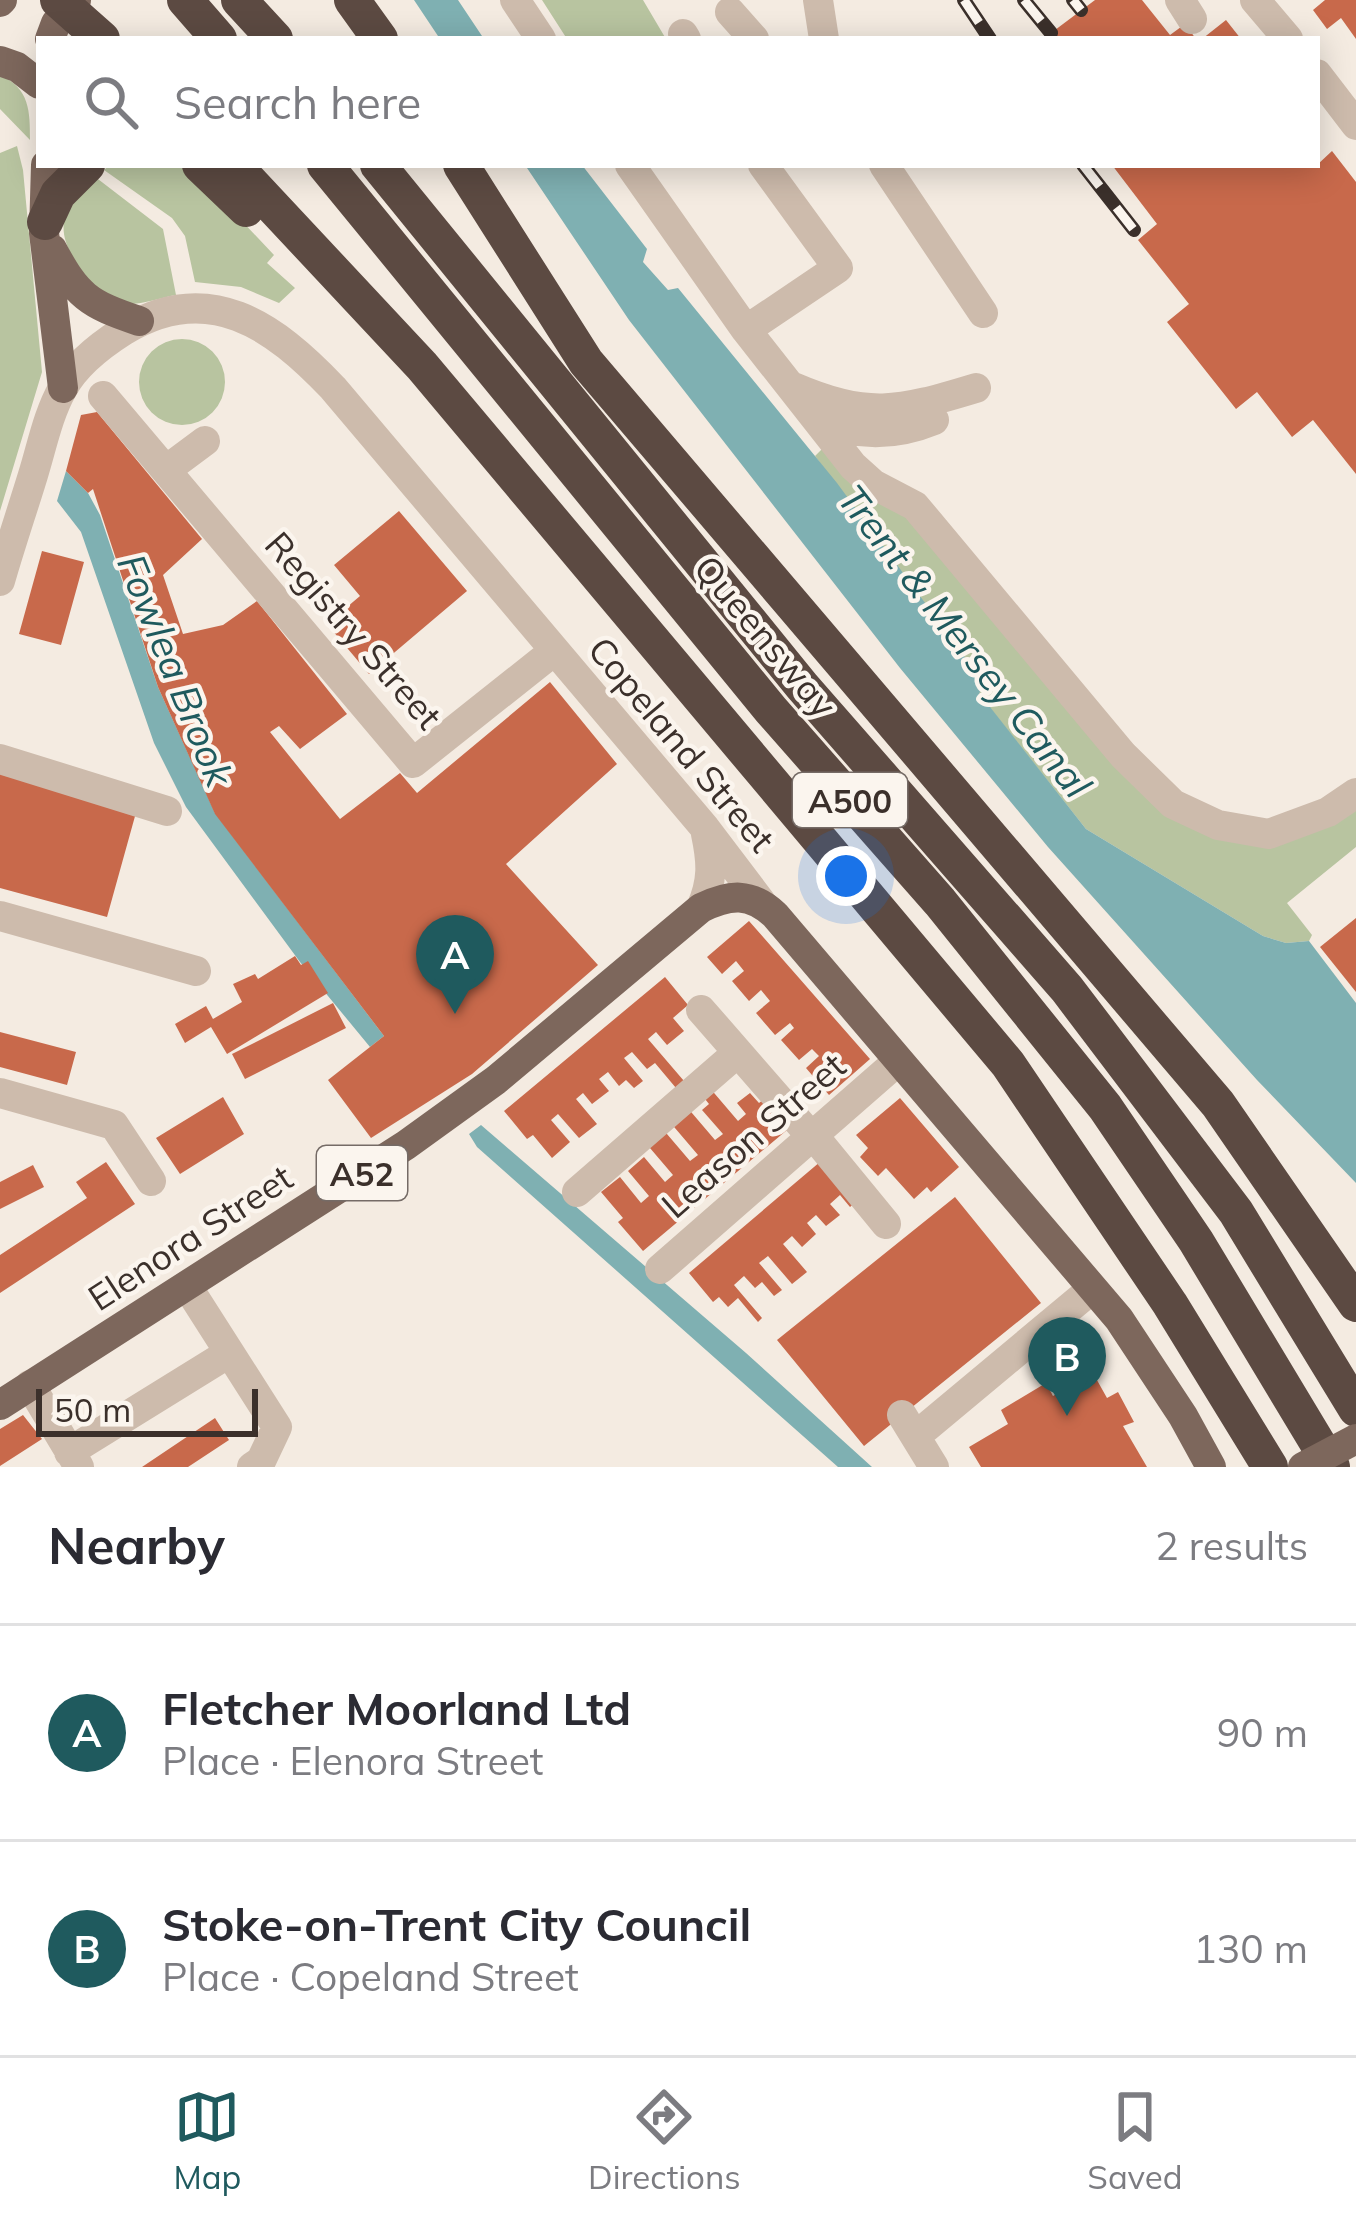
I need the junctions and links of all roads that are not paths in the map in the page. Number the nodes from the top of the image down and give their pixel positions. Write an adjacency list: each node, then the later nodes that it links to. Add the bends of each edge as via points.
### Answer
1 (184, 0): 10 (highway)
2 (239, 0): 11 (highway)
3 (352, 0): 12 (highway)
4 (515, 0): 13 (street)
5 (818, 0): 15 (street)
6 (1267, 4): 16 (street)
7 (63, 12): 9 (highway)
8 (730, 12): 14 (street)
9 (98, 36)
10 (216, 36)
11 (272, 36)
12 (378, 36)
13 (539, 36)
14 (751, 36)
15 (824, 36)
16 (1286, 36)
17 (0, 62): 19 (main road)
18 (1320, 77): 20 (street)
19 (36, 82)
20 (1354, 116)
21 (46, 168): 31 (main road)
22 (84, 168): 31 (highway, via 58,194)
23 (203, 168): 32 (highway)
24 (237, 168): 32 (highway)
25 (327, 168): 74 (highway, Queensway / A500, via 1105,1107)
26 (381, 168): 69 (highway, Queensway / A500, via 802,686 1067,989 1236,1212)
27 (463, 168): 65 (highway, via 586,362 1218,1104)
28 (632, 168): 35 (street)
29 (765, 168): 35 (street, via 838,268)
30 (886, 168): 33 (street)
31 (45, 227): 34 (main road, via 72,286 94,306); 37 (main road)
32 (362, 300): 78 (highway, via 1008,1064)
33 (983, 313)
34 (139, 321): 37 (street, Copeland Street, via 106,341); 45 (street, Copeland Street, via 211,310 276,333 333,388)
35 (746, 330): 36 (street)
36 (790, 386): 38 (street, via 829,403 886,411); 40 (street)
37 (63, 388): 44 (street, Copeland Street)
38 (976, 388)
39 (108, 403): 43 (street, Registry Street)
40 (814, 418): 42 (street); 42 (street, via 881,434 934,420 897,452)
41 (205, 441): 43 (street)
42 (842, 448): 47 (street, via 873,484 915,506 1173,804 1218,825 1269,834)
43 (166, 470): 45 (street, Registry Street, via 413,763)
44 (0, 581)
45 (554, 651): 49 (street, Copeland Street)
46 (0, 759): 48 (street)
47 (1356, 793)
48 (166, 811)
49 (705, 828): 50 (street, Copeland Street); 51 (street, via 712,864)
50 (761, 902): 51 (main road, via 740,896); 56 (main road, Copeland Street)
51 (700, 908): 63 (main road, Elenora Street / A52, via 496,1080)
52 (0, 916): 53 (street)
53 (196, 971)
54 (700, 1010): 55 (street)
55 (736, 1054): 58 (street); 60 (street)
56 (898, 1061): 58 (street, Leason Street); 64 (main road, Copeland Street)
57 (0, 1093): 59 (street, via 114,1125)
58 (812, 1136): 61 (street); 62 (street, Leason Street)
59 (152, 1181)
60 (577, 1192)
61 (886, 1224)
62 (660, 1269)
63 (187, 1286): 66 (street); 67 (main road, Elenora Street / A52)
64 (1092, 1288): 70 (main road, Copeland Street); 75 (street, via 909,1425)
65 (1353, 1303)
66 (230, 1353): 72 (street); 73 (street, via 277,1427)
67 (30, 1385): 68 (main road, Elenora Street / A52); 72 (street)
68 (0, 1405)
69 (1356, 1408)
70 (1184, 1416): 76 (main road, Copeland Street); 77 (main road)
71 (1356, 1439): 74 (main road, bridge)
72 (74, 1459)
73 (259, 1465)
74 (1314, 1466)
75 (934, 1467)
76 (1211, 1467)
77 (1222, 1467)
78 (1270, 1467)

